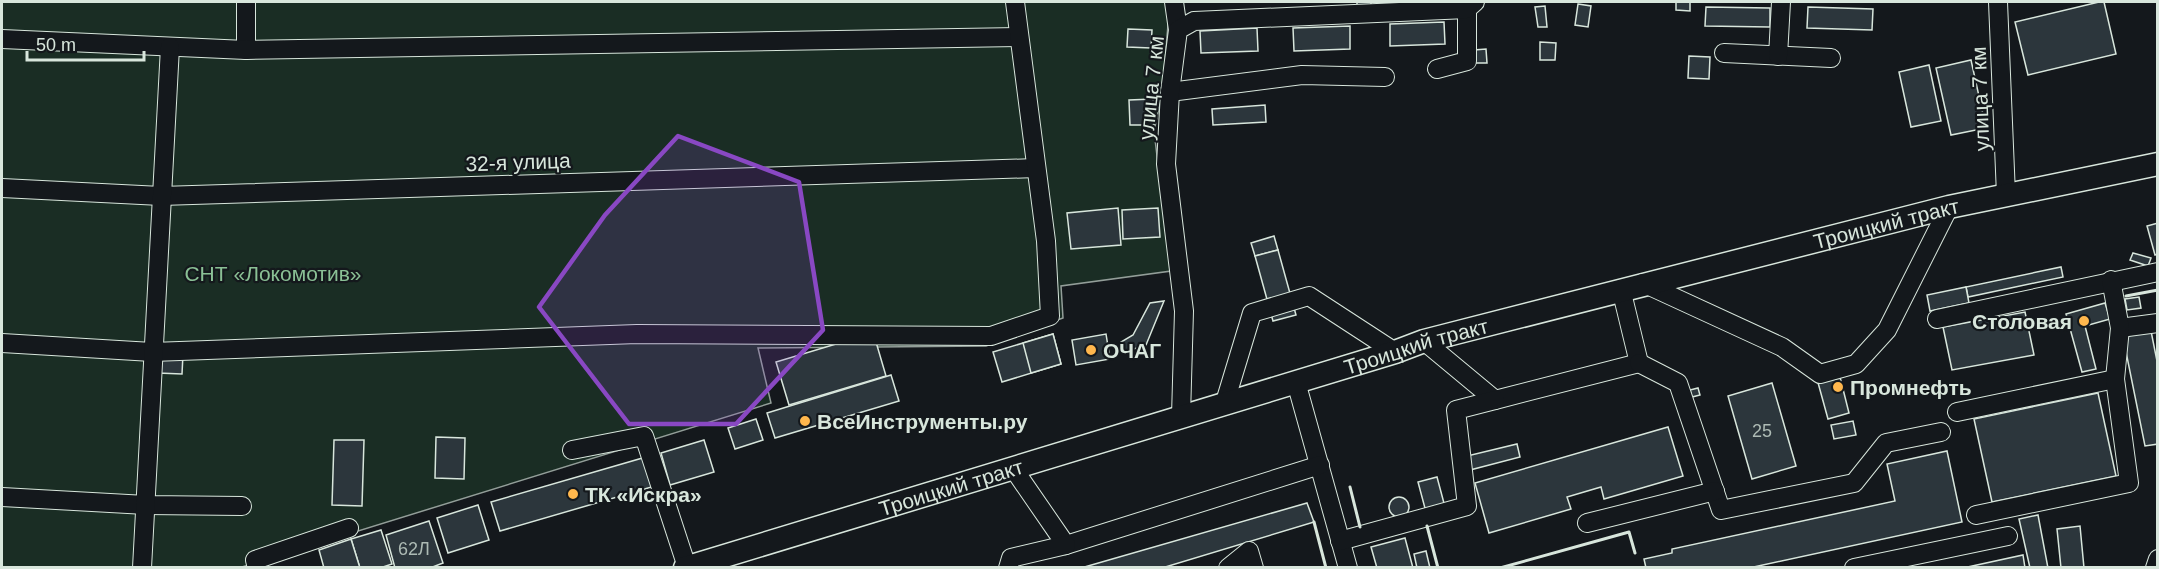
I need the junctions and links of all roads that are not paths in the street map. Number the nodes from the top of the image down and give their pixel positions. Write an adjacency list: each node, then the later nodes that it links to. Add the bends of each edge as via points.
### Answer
1 (246, 2): 11 (street)
2 (1015, 2): 8 (street)
3 (1174, 2): 7 (street)
4 (1781, 2): 13 (street)
5 (1998, 2): 21 (street, улица 7 км)
6 (1471, 5): 7 (street, улица 7 км, via 1194,21); 15 (street, via 1467,61)
7 (1178, 30): 17 (street, улица 7 км)
8 (1019, 37): 11 (street); 19 (street)
9 (2, 39): 10 (street)
10 (170, 47): 11 (street); 22 (street)
11 (246, 50)
12 (1724, 53): 13 (street)
13 (1778, 56): 14 (street)
14 (1831, 58)
15 (1437, 69)
16 (1385, 76): 17 (street, via 1302,75)
17 (1170, 92): 41 (street, улица 7 км, via 1166,164 1184,311)
18 (2157, 164): 21 (main road, Троицкий тракт)
19 (1036, 168): 22 (street, 32-я улица); 33 (street, via 1046,241 1050,316 991,336 637,334)
20 (2, 188): 22 (street, 32-я улица)
21 (2006, 195): 23 (main road, Троицкий тракт)
22 (161, 196): 33 (street)
23 (1949, 207): 26 (main road, Троицкий тракт); 26 (street, via 1887,330 1856,364 1820,374 1782,347)
24 (2157, 272): 25 (street)
25 (2111, 280): 28 (street); 30 (street)
26 (1643, 283): 27 (main road, Троицкий тракт)
27 (1621, 289): 31 (main road, Троицкий тракт); 35 (street)
28 (1937, 319)
29 (2157, 323): 30 (street)
30 (2120, 328): 36 (street)
31 (1424, 340): 34 (main road, Троицкий тракт); 38 (street)
32 (2, 343): 33 (street)
33 (152, 352): 48 (street)
34 (1395, 352): 37 (main road, Троицкий тракт); 39 (street, via 1309,296 1252,314)
35 (1639, 363): 38 (street); 46 (street, via 1678,383)
36 (2115, 379): 40 (street); 50 (street, via 2129,483)
37 (1296, 382): 39 (main road, Троицкий тракт); 44 (street)
38 (1495, 399): 54 (street, via 1456,410 1467,506)
39 (1225, 402): 41 (main road, Троицкий тракт)
40 (1957, 412)
41 (1181, 416): 45 (main road, Троицкий тракт)
42 (1941, 432): 46 (street, via 1886,443 1854,483 1721,510)
43 (572, 450): 59 (street, via 644,436)
44 (1320, 465): 54 (street); 55 (street)
45 (1013, 468): 55 (street); 59 (main road, Троицкий тракт)
46 (1715, 491): 51 (street)
47 (2, 497): 48 (street)
48 (146, 505): 49 (street); 57 (street)
49 (242, 506)
50 (1976, 515)
51 (1587, 523)
52 (349, 528): 58 (street, via 255,560)
53 (2008, 536): 64 (street)
54 (1340, 541): 63 (street)
55 (1066, 545): 60 (street, via 1011,558)
56 (2157, 559): 65 (street)
57 (142, 567)
58 (257, 567)
59 (686, 567)
60 (1008, 567)
61 (1228, 567): 62 (street, via 1249,551)
62 (1254, 567)
63 (1347, 567)
64 (1854, 567)
65 (2155, 567)

